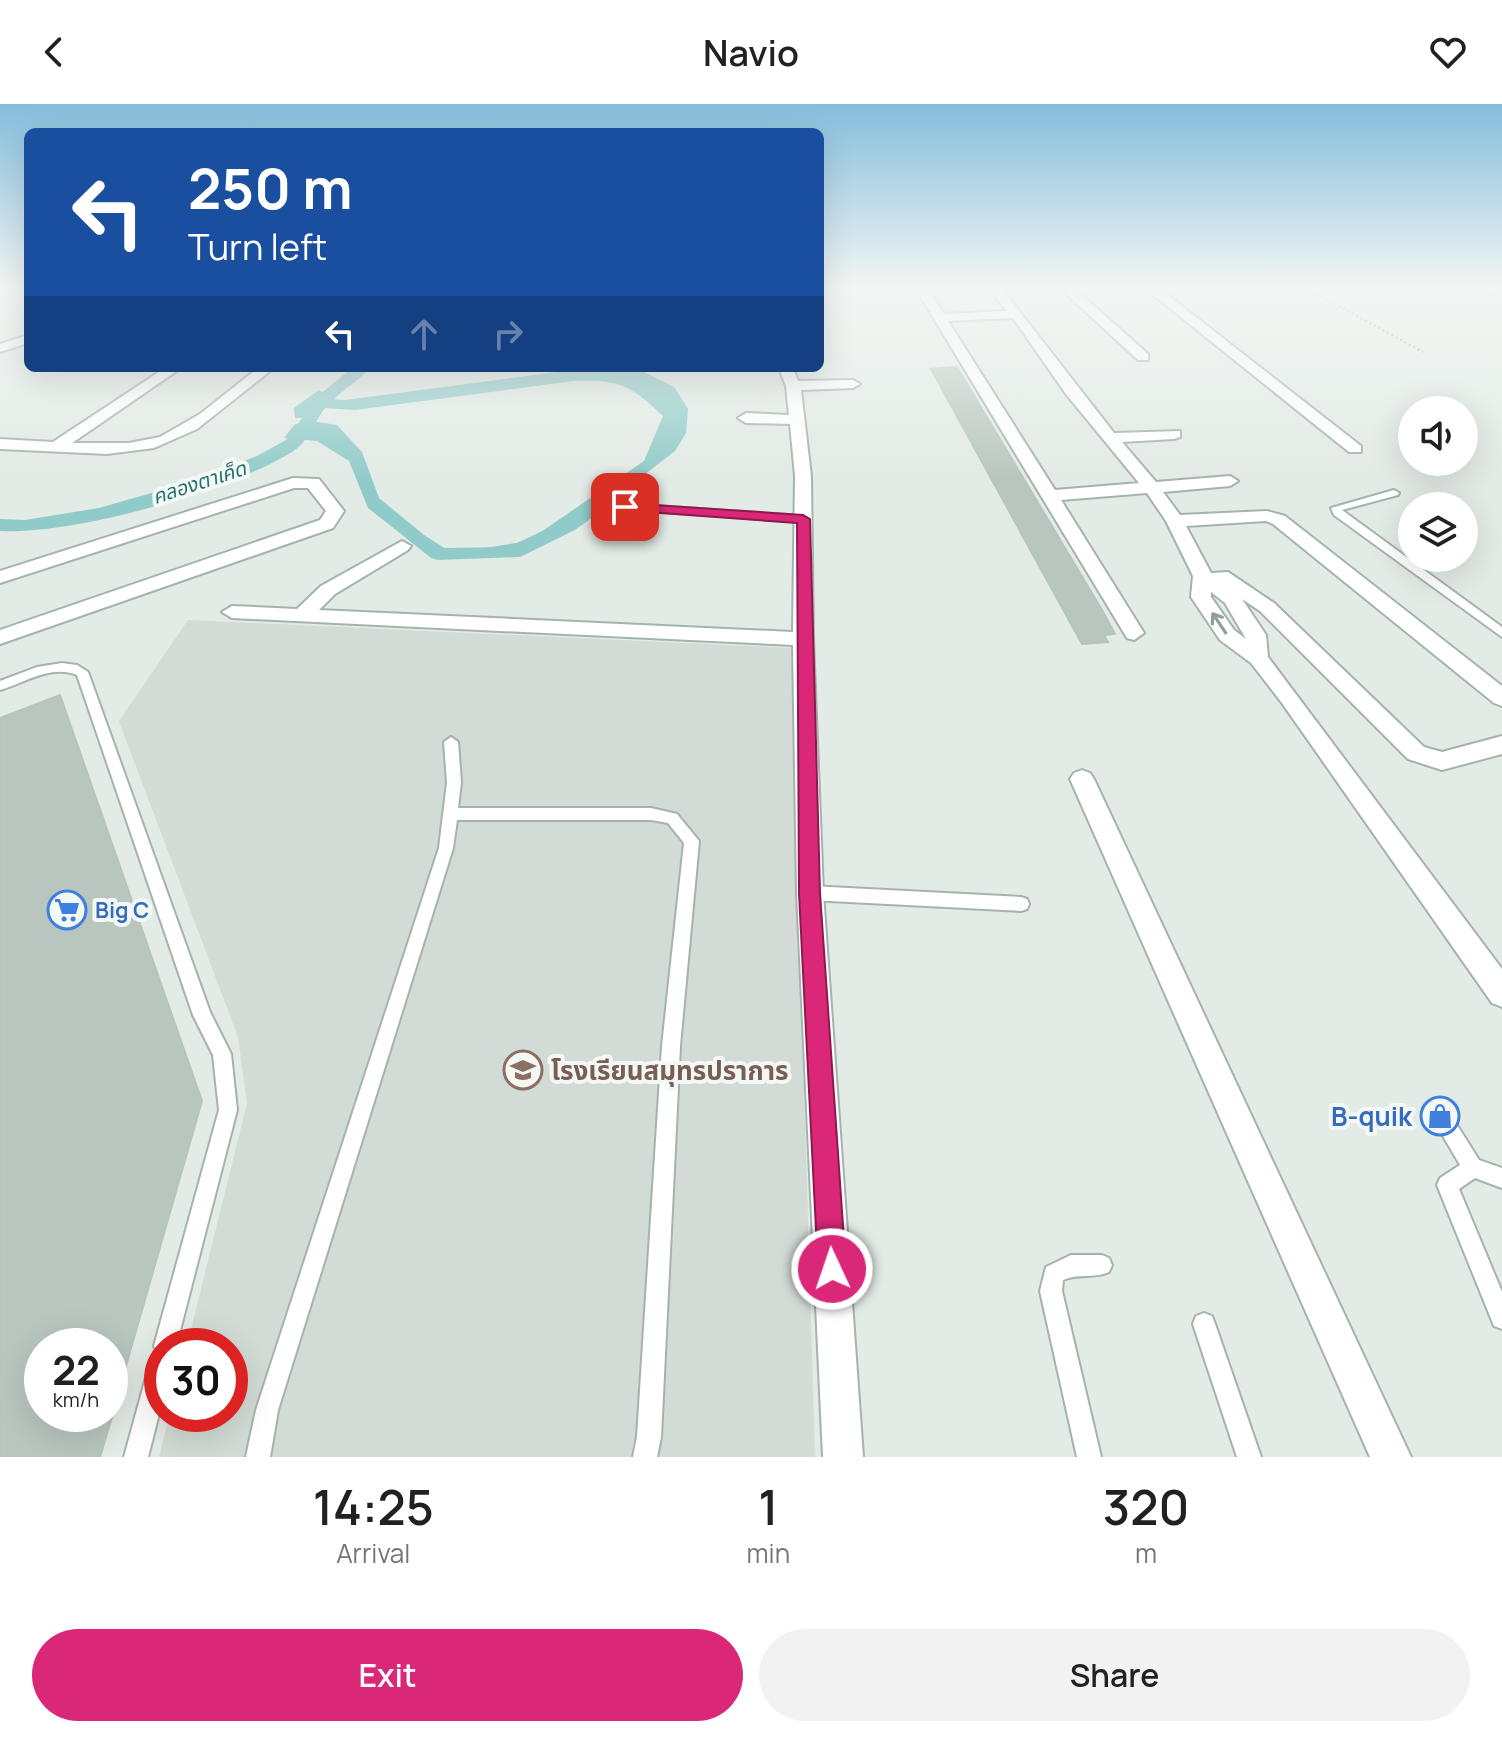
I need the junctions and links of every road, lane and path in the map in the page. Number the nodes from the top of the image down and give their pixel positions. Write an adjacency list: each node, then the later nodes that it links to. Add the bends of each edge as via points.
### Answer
1 (962, 352): 20 (street)
2 (1045, 352): 13 (street)
3 (1138, 352): 5 (street)
4 (1232, 352): 16 (street)
5 (1143, 357)
6 (168, 372): 15 (street)
7 (262, 372): 15 (street, via 184,430 155,444 129,449)
8 (790, 377): 9 (street); 11 (street)
9 (853, 384)
10 (746, 418): 11 (street)
11 (796, 420): 22 (street)
12 (1174, 434): 13 (street)
13 (1109, 438): 18 (street)
14 (0, 444): 15 (street)
15 (59, 445)
16 (1355, 449)
17 (1230, 481): 18 (street)
18 (1151, 487): 20 (street); 23 (street)
19 (1394, 493): 30 (lane, via 1336,508)
20 (1049, 496): 29 (street)
21 (625, 507): 22 (lane)
22 (803, 519): 32 (street)
23 (1175, 521): 25 (street); 34 (street, via 1267,516 1279,520)
24 (402, 546): 28 (street, via 328,590)
25 (1200, 568): 36 (street, via 1267,607 1416,753 1442,761); 41 (street, via 1201,597 1227,635 1258,658)
26 (0, 577): 31 (street, via 293,483 313,483 335,511 327,524)
27 (232, 612): 28 (street)
28 (302, 615): 32 (street)
29 (1134, 633)
30 (1502, 633)
31 (0, 637)
32 (803, 639): 39 (street)
33 (0, 686): 48 (lane, via 70,665 82,672 202,1015 222,1054 228,1110)
34 (1502, 698)
35 (451, 742): 38 (lane)
36 (1502, 745)
37 (1082, 779): 56 (street)
38 (451, 814): 51 (lane, via 446,848 267,1410); 52 (lane, via 651,814 672,818 692,841 671,1046)
39 (810, 893): 40 (lane); 53 (street)
40 (1021, 904)
41 (1502, 993)
42 (1445, 1124): 43 (lane)
43 (1473, 1168): 44 (lane); 46 (lane, via 1447,1185)
44 (1502, 1178)
45 (1102, 1265): 54 (lane, via 1062,1268 1053,1274 1051,1291)
46 (1502, 1318)
47 (1204, 1324): 55 (lane)
48 (170, 1328)
49 (144, 1427): 50 (lane)
50 (136, 1457)
51 (258, 1457)
52 (645, 1457)
53 (843, 1457)
54 (1089, 1457)
55 (1249, 1457)
56 (1391, 1457)

